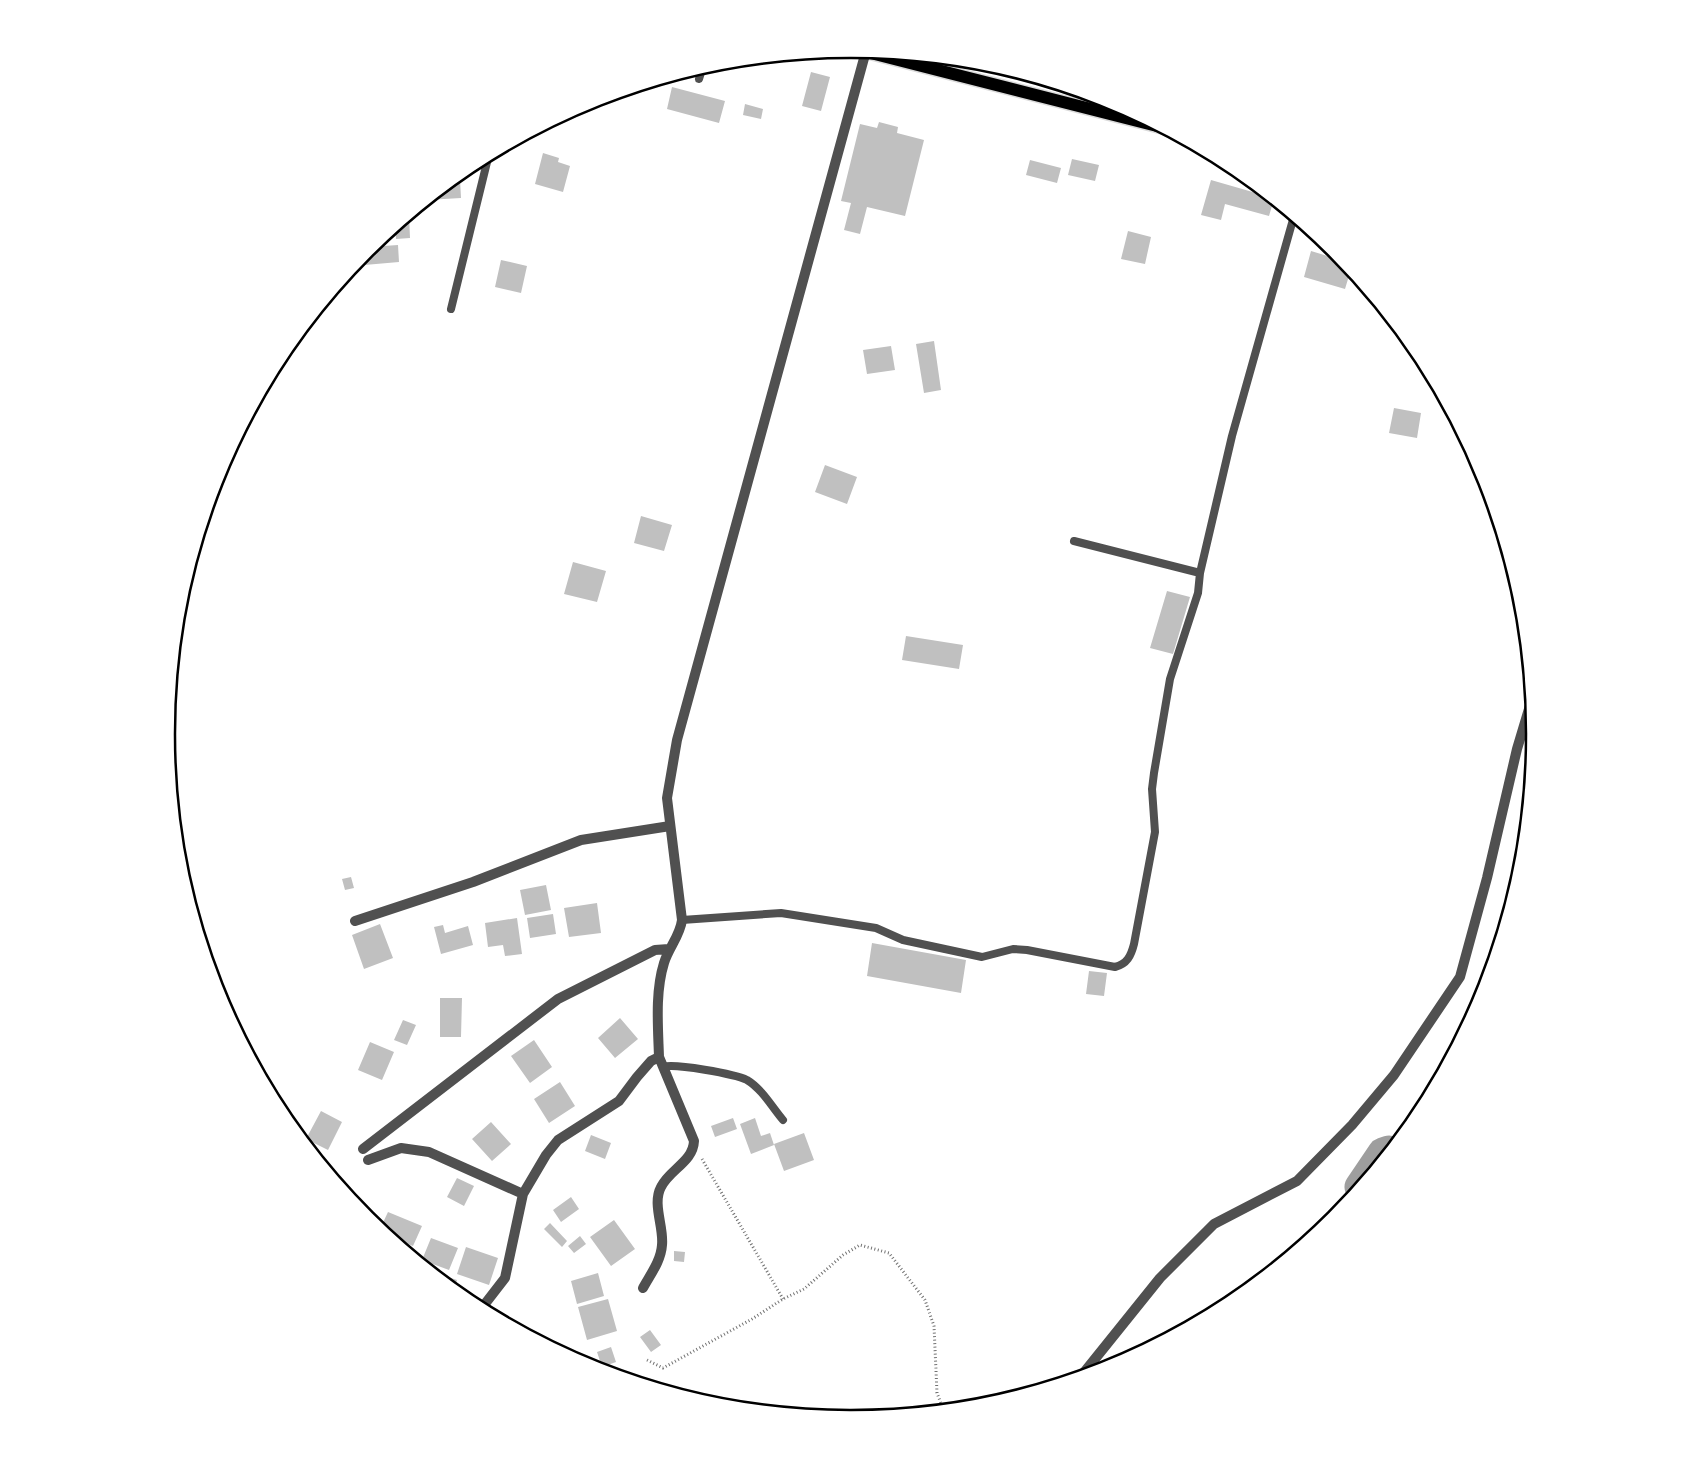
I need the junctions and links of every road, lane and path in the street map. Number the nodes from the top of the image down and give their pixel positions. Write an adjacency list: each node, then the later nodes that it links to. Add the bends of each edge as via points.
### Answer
1 (860, 58): 12 (street, via 677,740 667,798)
2 (898, 59): 5 (main road)
3 (700, 75): 4 (lane)
4 (699, 79)
5 (1133, 120)
6 (487, 164): 8 (lane)
7 (1292, 222): 10 (lane, via 1232,436)
8 (451, 309)
9 (1074, 541): 10 (lane)
10 (1200, 573): 13 (lane, via 1198,593 1170,679 1152,789 1155,832 1134,944 1122,966 1012,949 982,957 903,940 876,928 781,913)
11 (1526, 720): 27 (street, via 1460,977 1394,1075 1297,1181 1214,1224 1160,1278)
12 (670, 826): 13 (street); 14 (street, via 581,840 473,882)
13 (682, 920): 15 (street, via 681,930)
14 (355, 921)
15 (669, 949): 16 (street, via 660,980 657,1016); 19 (street, via 655,950 558,1000)
16 (659, 1057): 17 (street); 22 (street, via 646,1066 619,1102 558,1140)
17 (663, 1067): 18 (lane, via 674,1065 746,1080 760,1090); 20 (street, via 694,1141)
18 (783, 1120)
19 (363, 1149)
20 (694, 1149): 23 (street, via 660,1188 658,1200 663,1244 659,1259); 24 (path)
21 (368, 1160): 22 (street, via 401,1148 429,1152)
22 (523, 1194): 25 (street, via 505,1278)
23 (643, 1288)
24 (783, 1299): 26 (path, via 752,1320 663,1368); 28 (path, via 804,1289 843,1255 860,1245 889,1253 925,1300 934,1326 937,1392)
25 (486, 1303)
26 (647, 1360)
27 (1090, 1366)
28 (941, 1404)

